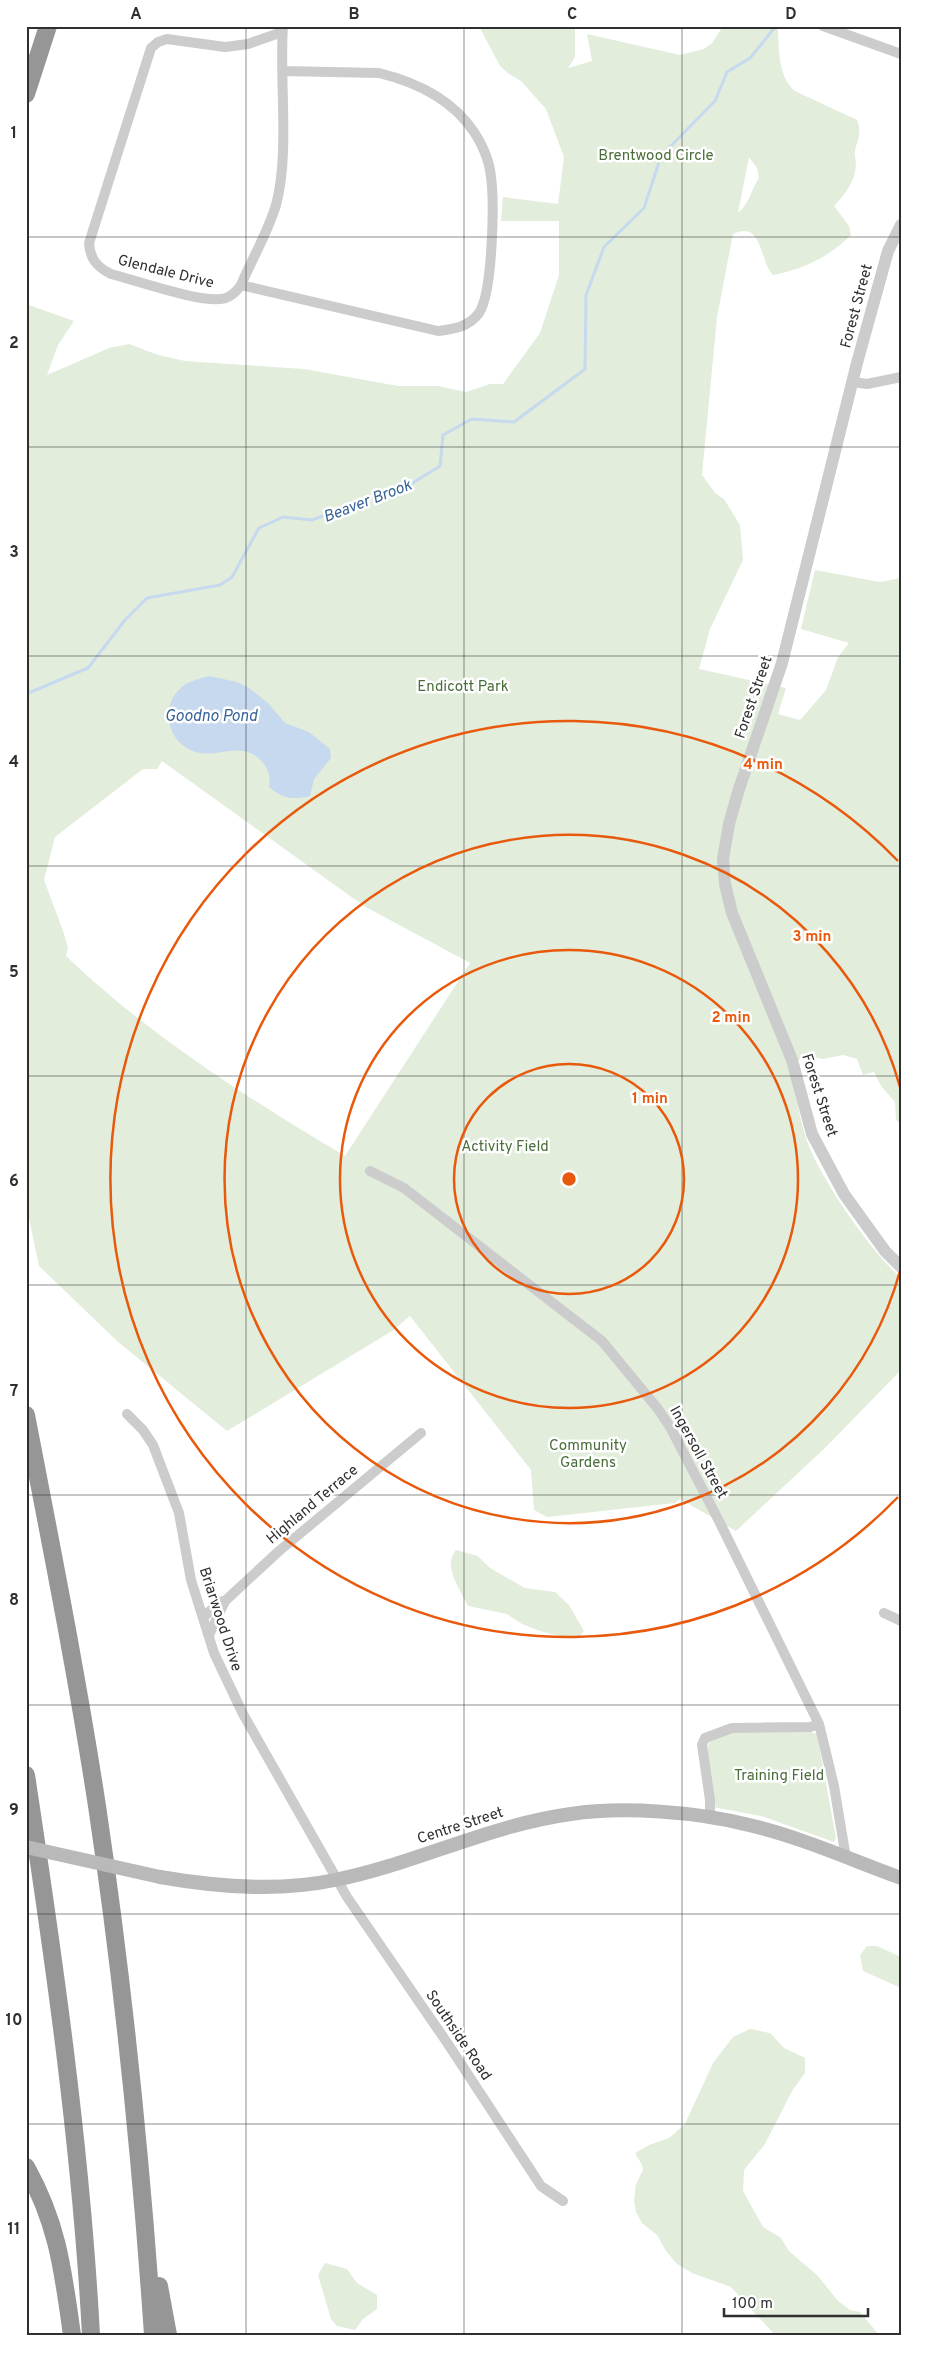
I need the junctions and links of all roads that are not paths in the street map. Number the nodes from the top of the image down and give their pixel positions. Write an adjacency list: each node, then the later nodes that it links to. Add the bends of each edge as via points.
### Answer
1 (48, 26): 6 (highway)
2 (823, 26): 4 (street)
3 (282, 29): 5 (street, Glendale Drive); 8 (street, Glendale Drive, via 236,47 167,38 151,48 89,243 94,262 111,274 204,299 226,298)
4 (901, 54)
5 (283, 71): 8 (street, Glendale Drive, via 281,169 276,206); 8 (street, via 392,76 432,93 462,116 474,133 490,169 493,215 487,288 479,313 472,320 462,326 438,331)
6 (26, 94)
7 (901, 226): 10 (street, Forest Street, via 888,251)
8 (241, 285)
9 (901, 377): 10 (street, via 867,384)
10 (853, 382): 12 (street, Forest Street, via 782,663 739,789 723,859 732,914 783,1034 812,1134 844,1194 885,1251)
11 (370, 1172): 21 (street, Ingersoll Street, via 404,1188 602,1341 658,1409 719,1521)
12 (901, 1267)
13 (127, 1414): 18 (street, Briarwood Drive, via 153,1445 179,1513 191,1580)
14 (26, 1415): 30 (highway, via 70,1642 97,1805 134,2092)
15 (422, 1433): 16 (street, Highland Terrace, via 279,1551)
16 (225, 1601): 18 (street, Highland Terrace, via 219,1602); 20 (street, Highland Terrace)
17 (884, 1613): 19 (street)
18 (204, 1617): 20 (street, Briarwood Drive)
19 (901, 1621)
20 (209, 1635): 27 (street, Briarwood Drive, via 225,1680)
21 (819, 1724): 23 (street, via 810,1727 732,1728 705,1738 702,1745); 25 (street, Ingersoll Street)
22 (26, 1775): 32 (highway, via 56,1978)
23 (710, 1818): 25 (main road, Centre Street, via 773,1831); 27 (main road, Centre Street, via 607,1811 546,1818 507,1826)
24 (26, 1847): 27 (main road, Centre Street, bridge, via 160,1877 218,1885 313,1884)
25 (846, 1858): 26 (main road, Centre Street)
26 (901, 1878)
27 (336, 1880): 29 (street, Southside Road, via 541,2186)
28 (26, 2167): 31 (highway, via 39,2189 55,2231 62,2258)
29 (563, 2201)
30 (145, 2218): 33 (highway); 34 (highway)
31 (72, 2335)
32 (91, 2335)
33 (153, 2335)
34 (168, 2335)

